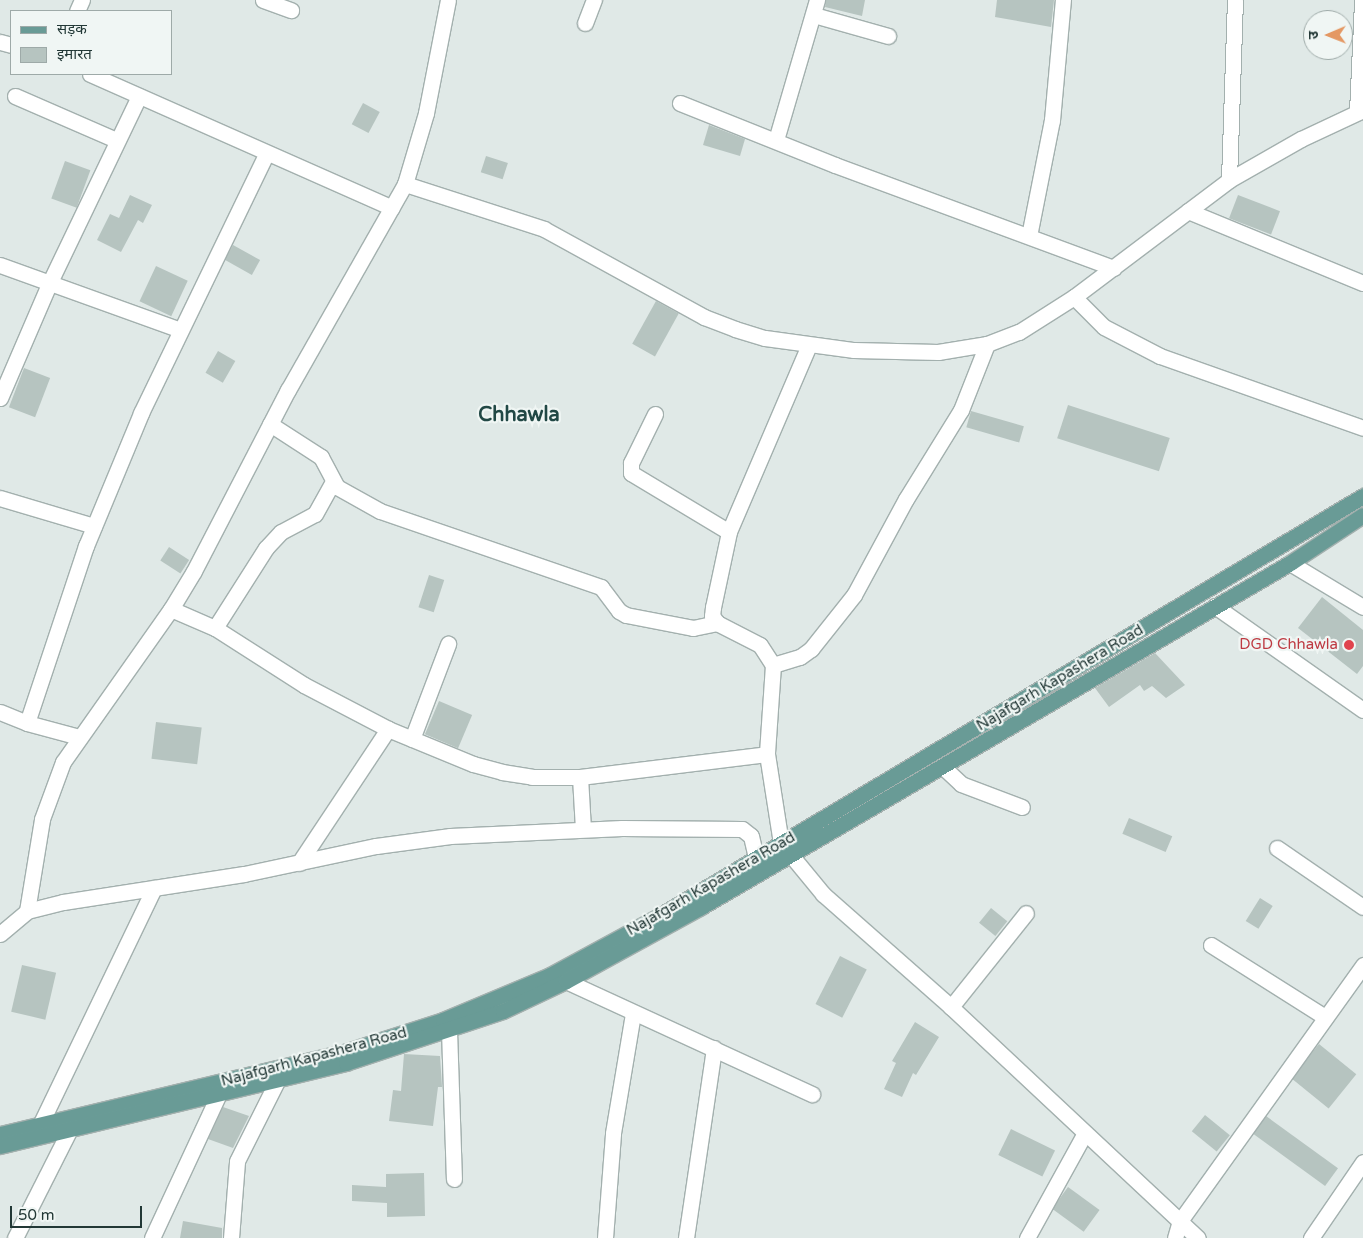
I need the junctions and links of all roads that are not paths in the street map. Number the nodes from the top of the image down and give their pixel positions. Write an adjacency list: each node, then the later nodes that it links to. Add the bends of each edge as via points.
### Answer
1 (263, 0): 8 (street)
2 (448, 0): 20 (street, via 426,113)
3 (594, 0): 9 (street)
4 (1063, 0): 23 (street, via 1052,120)
5 (1235, 0): 19 (street)
6 (1362, 0): 15 (street)
7 (816, 7): 10 (street); 17 (street)
8 (291, 10)
9 (585, 23)
10 (888, 36)
11 (92, 75): 13 (street)
12 (15, 96): 16 (street)
13 (138, 96): 16 (street); 18 (street)
14 (680, 102): 17 (street)
15 (1360, 111): 19 (street, via 1301,139)
16 (116, 140): 26 (street)
17 (776, 140): 23 (street)
18 (266, 154): 21 (street); 29 (street)
19 (1229, 180): 22 (street)
20 (405, 184): 21 (street); 31 (street, via 544,229 704,317 765,338)
21 (392, 208): 34 (street)
22 (1188, 212): 25 (street); 27 (street)
23 (1029, 236): 25 (street)
24 (0, 265): 26 (street)
25 (1114, 268): 28 (street)
26 (50, 282): 29 (street); 32 (street)
27 (1363, 283)
28 (1074, 297): 30 (street, via 1019,332); 35 (street, via 1104,327 1160,356)
29 (181, 330): 40 (street, via 141,413)
30 (987, 344): 31 (street, via 938,352 898,353); 49 (street, via 962,410 906,499 854,595 811,649 800,657)
31 (809, 345): 41 (street)
32 (0, 398)
33 (655, 414): 41 (street, via 631,463 631,473)
34 (270, 424): 36 (street, via 321,457); 45 (street)
35 (1363, 428)
36 (333, 482): 46 (street, via 352,498 409,523 601,587 619,611 626,615 693,628); 47 (street, via 315,514 281,532 266,548)
37 (1363, 496): 61 (main road, Najafgarh Kapashera Road)
38 (0, 498): 40 (street)
39 (1363, 515): 42 (main road)
40 (94, 526): 52 (street)
41 (728, 532): 46 (street, via 713,607 712,616)
42 (1290, 563): 43 (main road); 44 (street)
43 (1215, 606): 50 (street); 57 (main road)
44 (1363, 607)
45 (172, 609): 47 (street); 54 (street)
46 (717, 623): 49 (street, via 760,645)
47 (215, 628): 53 (street, via 304,684)
48 (448, 644): 55 (street)
49 (773, 665): 56 (street)
50 (1363, 710)
51 (0, 712): 52 (street)
52 (27, 723): 54 (street)
53 (388, 729): 55 (street); 64 (street)
54 (78, 737): 67 (street, via 64,762 42,819)
55 (412, 739): 58 (street, via 502,772 532,777)
56 (767, 754): 58 (street); 61 (street)
57 (942, 766): 59 (street, via 961,784); 61 (main road)
58 (580, 777): 60 (street)
59 (1022, 807)
60 (583, 829): 63 (street, via 742,829 750,836); 64 (street, via 411,840)
61 (786, 848): 63 (main road, Najafgarh Kapashera Road); 72 (main road); 73 (street, via 823,894)
62 (1277, 848): 66 (street)
63 (756, 857): 81 (main road, Najafgarh Kapashera Road, via 660,916 550,975 443,1020 306,1062)
64 (299, 863): 65 (street)
65 (154, 888): 67 (street); 81 (street)
66 (1363, 906)
67 (27, 911): 69 (street)
68 (1026, 912): 73 (street)
69 (0, 934)
70 (1211, 946): 75 (street)
71 (1363, 965): 75 (street)
72 (566, 981): 74 (street); 76 (main road, via 503,1011)
73 (951, 1007): 83 (street)
74 (633, 1013): 77 (street); 92 (street, via 613,1134)
75 (1325, 1017): 88 (street)
76 (449, 1030): 78 (main road, via 394,1050); 87 (street)
77 (714, 1048): 79 (street); 93 (street)
78 (277, 1081): 80 (main road); 91 (street, via 237,1161)
79 (812, 1094)
80 (218, 1096): 82 (main road); 90 (street)
81 (40, 1125): 84 (main road, Najafgarh Kapashera Road)
82 (69, 1131): 85 (main road); 89 (street)
83 (1085, 1133): 88 (street); 94 (street)
84 (0, 1134)
85 (0, 1146)
86 (1363, 1162): 97 (street)
87 (454, 1179)
88 (1180, 1222): 95 (street); 96 (street)
89 (15, 1238)
90 (152, 1238)
91 (231, 1238)
92 (605, 1238)
93 (686, 1238)
94 (1027, 1238)
95 (1175, 1238)
96 (1198, 1238)
97 (1311, 1238)

